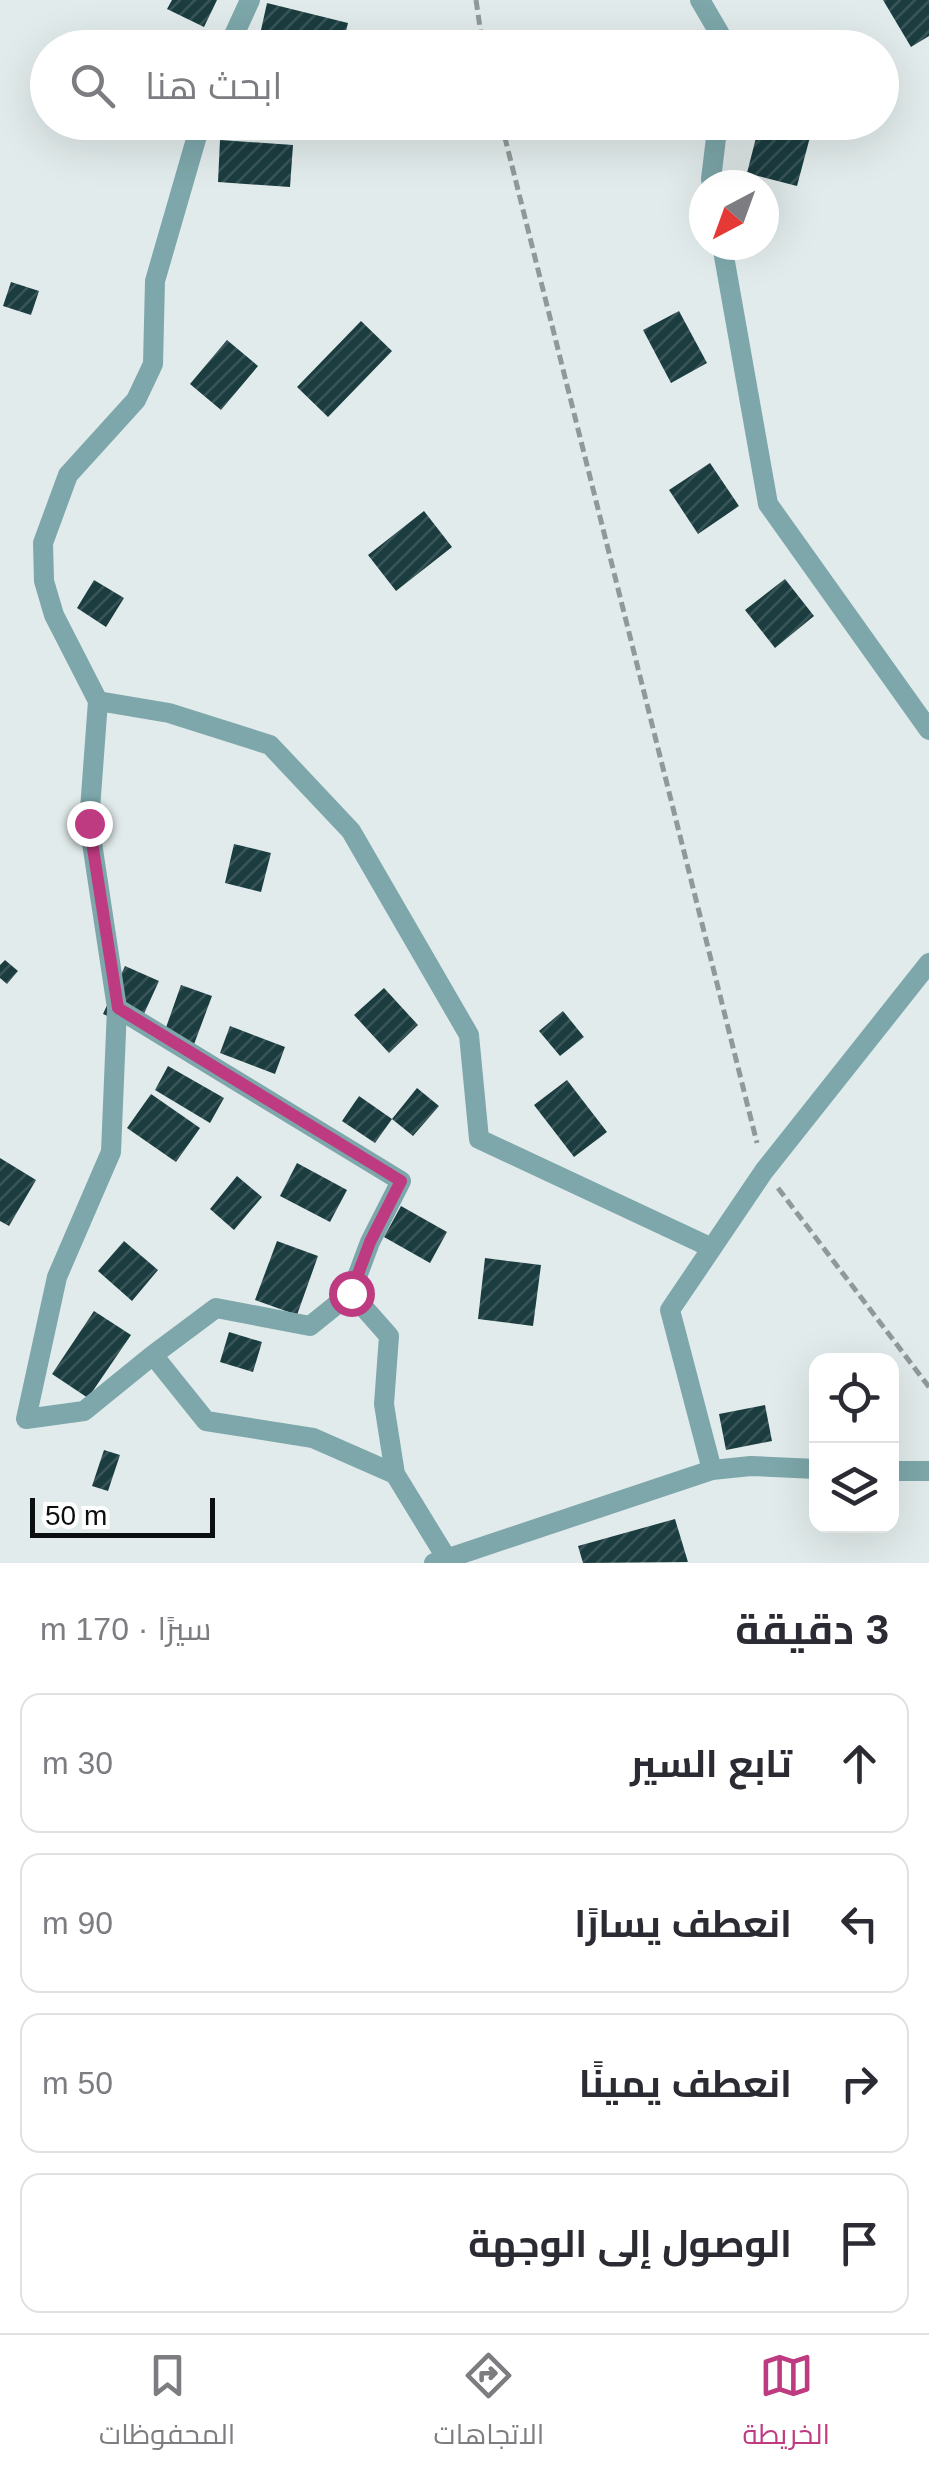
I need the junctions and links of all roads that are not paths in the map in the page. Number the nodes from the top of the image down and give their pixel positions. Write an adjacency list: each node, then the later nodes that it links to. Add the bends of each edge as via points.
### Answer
1 (250, 0): 3 (street)
2 (700, 0): 4 (street)
3 (236, 30)
4 (718, 30)
5 (196, 140): 9 (street, via 155,281 153,364 136,400 68,476 43,543 54,615)
6 (716, 140): 7 (street)
7 (712, 170)
8 (725, 260): 10 (street, via 768,504)
9 (98, 701): 12 (street, via 89,823); 13 (street, via 168,712 270,745 351,831 469,1034 479,1139)
10 (929, 730)
11 (929, 963): 13 (street, via 764,1170)
12 (118, 1008): 14 (street, via 401,1181); 15 (street, via 111,1152 57,1276 26,1418 84,1412)
13 (712, 1248): 17 (street, via 670,1310)
14 (351, 1293): 15 (street, via 310,1326 216,1308); 20 (street, via 389,1336 384,1404)
15 (153, 1355): 20 (street, via 206,1420 314,1438)
16 (809, 1469): 17 (street)
17 (712, 1470): 21 (street)
18 (899, 1471): 19 (street)
19 (929, 1471)
20 (394, 1474): 21 (street)
21 (441, 1561)

